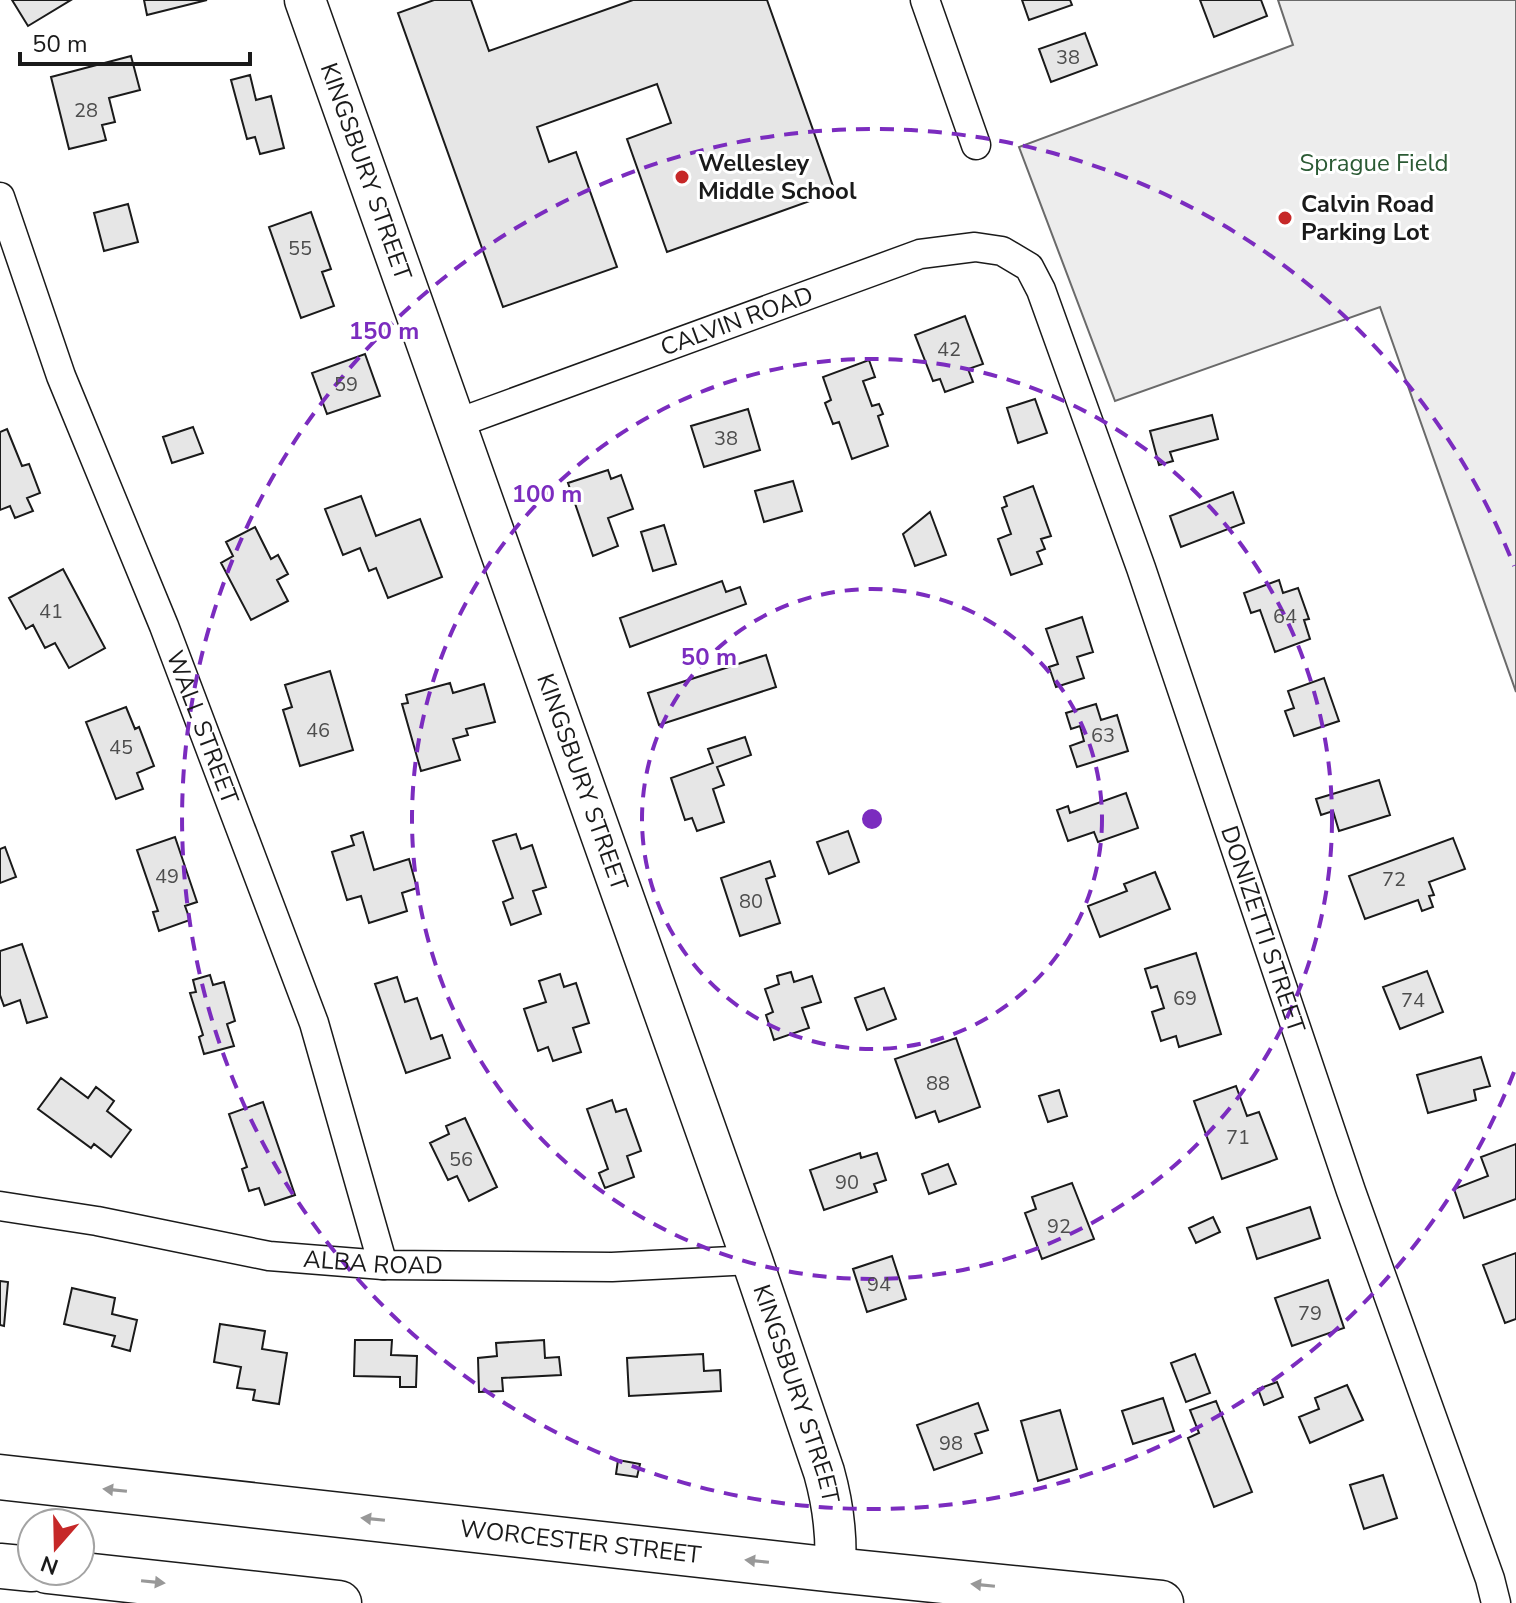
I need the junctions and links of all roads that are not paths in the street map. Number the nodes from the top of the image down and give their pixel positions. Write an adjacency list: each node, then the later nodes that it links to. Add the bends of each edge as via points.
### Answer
1 (305, 0): 6 (main road, KINGSBURY STREET)
2 (925, 0): 3 (street)
3 (976, 145)
4 (0, 197): 9 (street, WALL STREET, via 61,376 164,626 314,1023)
5 (1021, 262): 6 (street, CALVIN ROAD, via 1002,251 975,247 920,254); 17 (street, DONIZETTI STREET, via 1041,290 1141,568)
6 (455, 424): 8 (main road, KINGSBURY STREET)
7 (0, 1206): 9 (street, ALBA ROAD, via 269,1256)
8 (752, 1260): 9 (street, ALBA ROAD, via 612,1267); 11 (main road, KINGSBURY STREET, via 828,1486)
9 (383, 1265)
10 (7, 1483): 11 (highway, WORCESTER STREET, one-way to 10)
11 (835, 1570): 16 (highway, WORCESTER STREET, one-way to 11)
12 (96, 1578): 13 (highway, one-way to 13)
13 (247, 1598): 14 (highway)
14 (295, 1600): 15 (highway)
15 (339, 1603)
16 (1161, 1603)
17 (1496, 1603)

